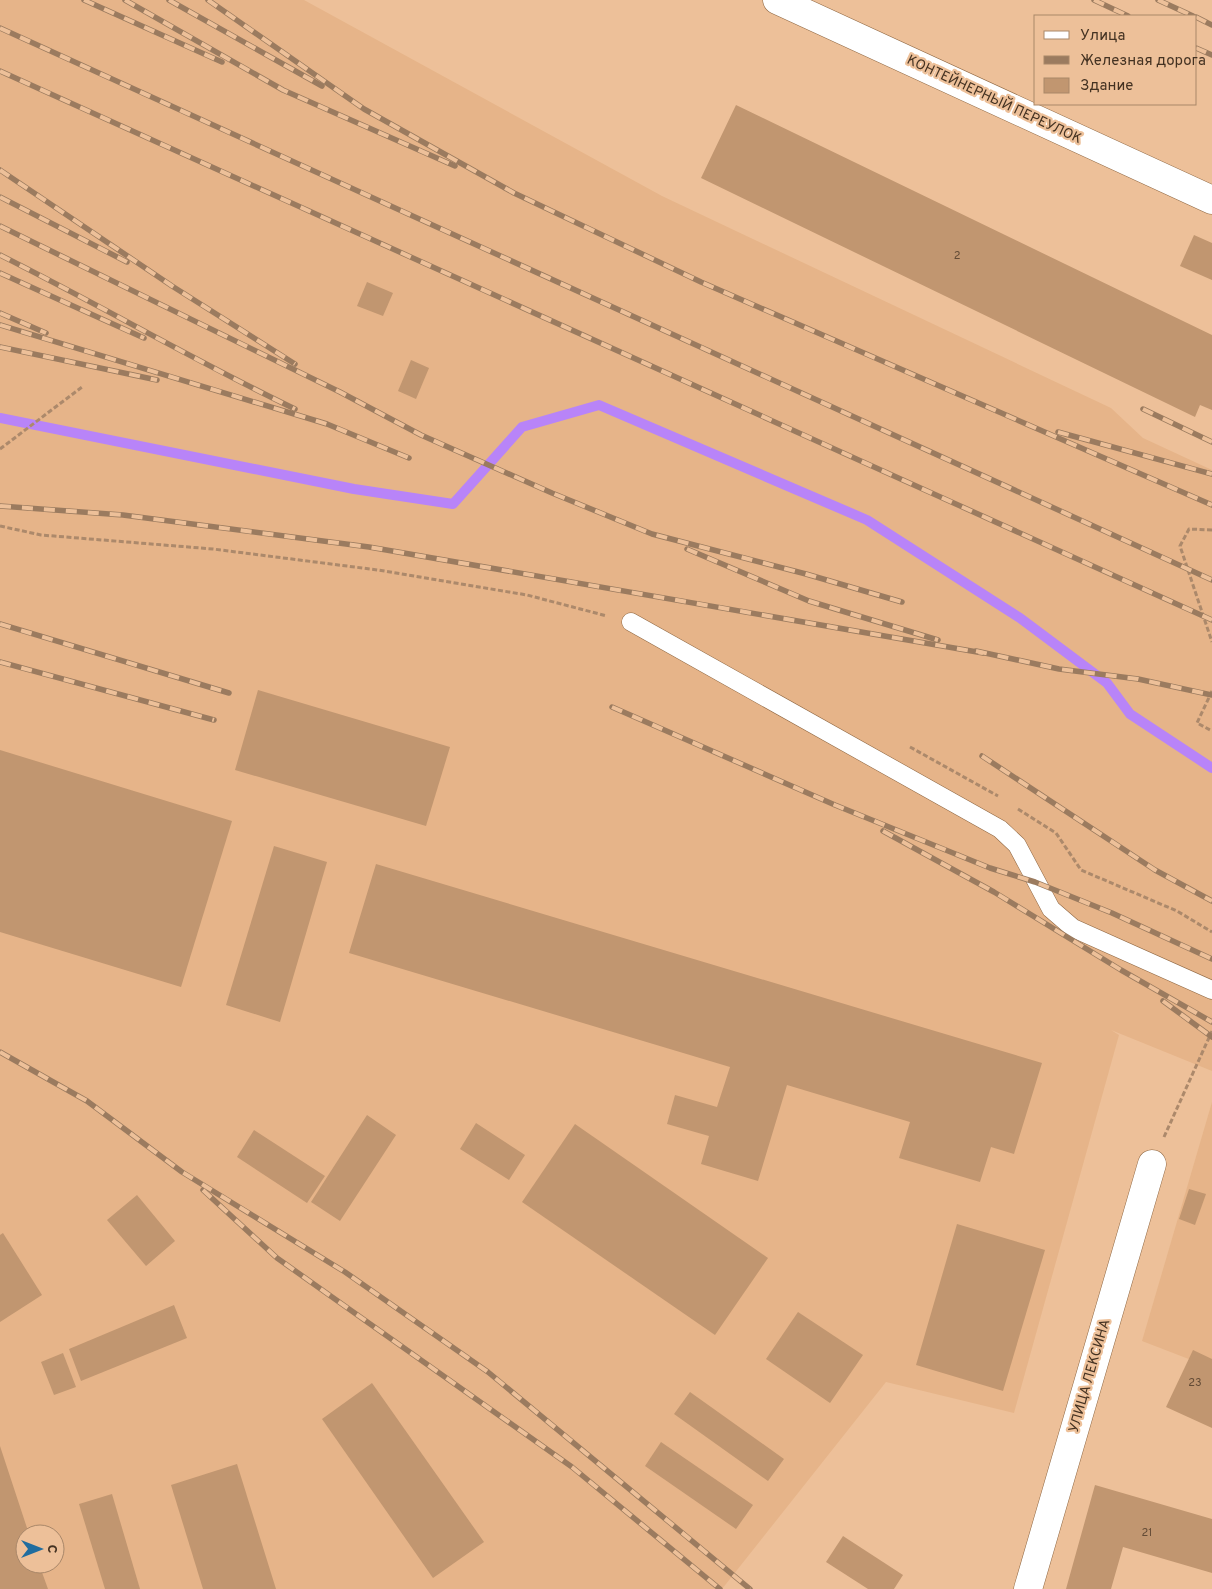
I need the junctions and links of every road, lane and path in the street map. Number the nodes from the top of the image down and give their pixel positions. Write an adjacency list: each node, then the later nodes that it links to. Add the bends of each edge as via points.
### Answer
1 (777, 0): 2 (street, КОНТЕЙНЕРНЫЙ ПЕРЕУЛОК)
2 (1212, 200)
3 (82, 387): 4 (path)
4 (0, 449)
5 (0, 526): 7 (path, via 41,535 213,549 378,570 527,595)
6 (1212, 530): 8 (path, via 1189,528 1180,546)
7 (631, 622): 15 (lane, via 1000,828 1017,845 1051,908 1074,928)
8 (1212, 642)
9 (1212, 691): 10 (path, via 1197,723)
10 (1212, 731)
11 (905, 744): 12 (path)
12 (1006, 801)
13 (1015, 807): 14 (path, via 1056,833 1082,870 1176,911)
14 (1212, 932)
15 (1212, 990)
16 (1212, 1031): 17 (path)
17 (1152, 1164): 18 (street, УЛИЦА ЛЕКСИНА)
18 (1028, 1589)

